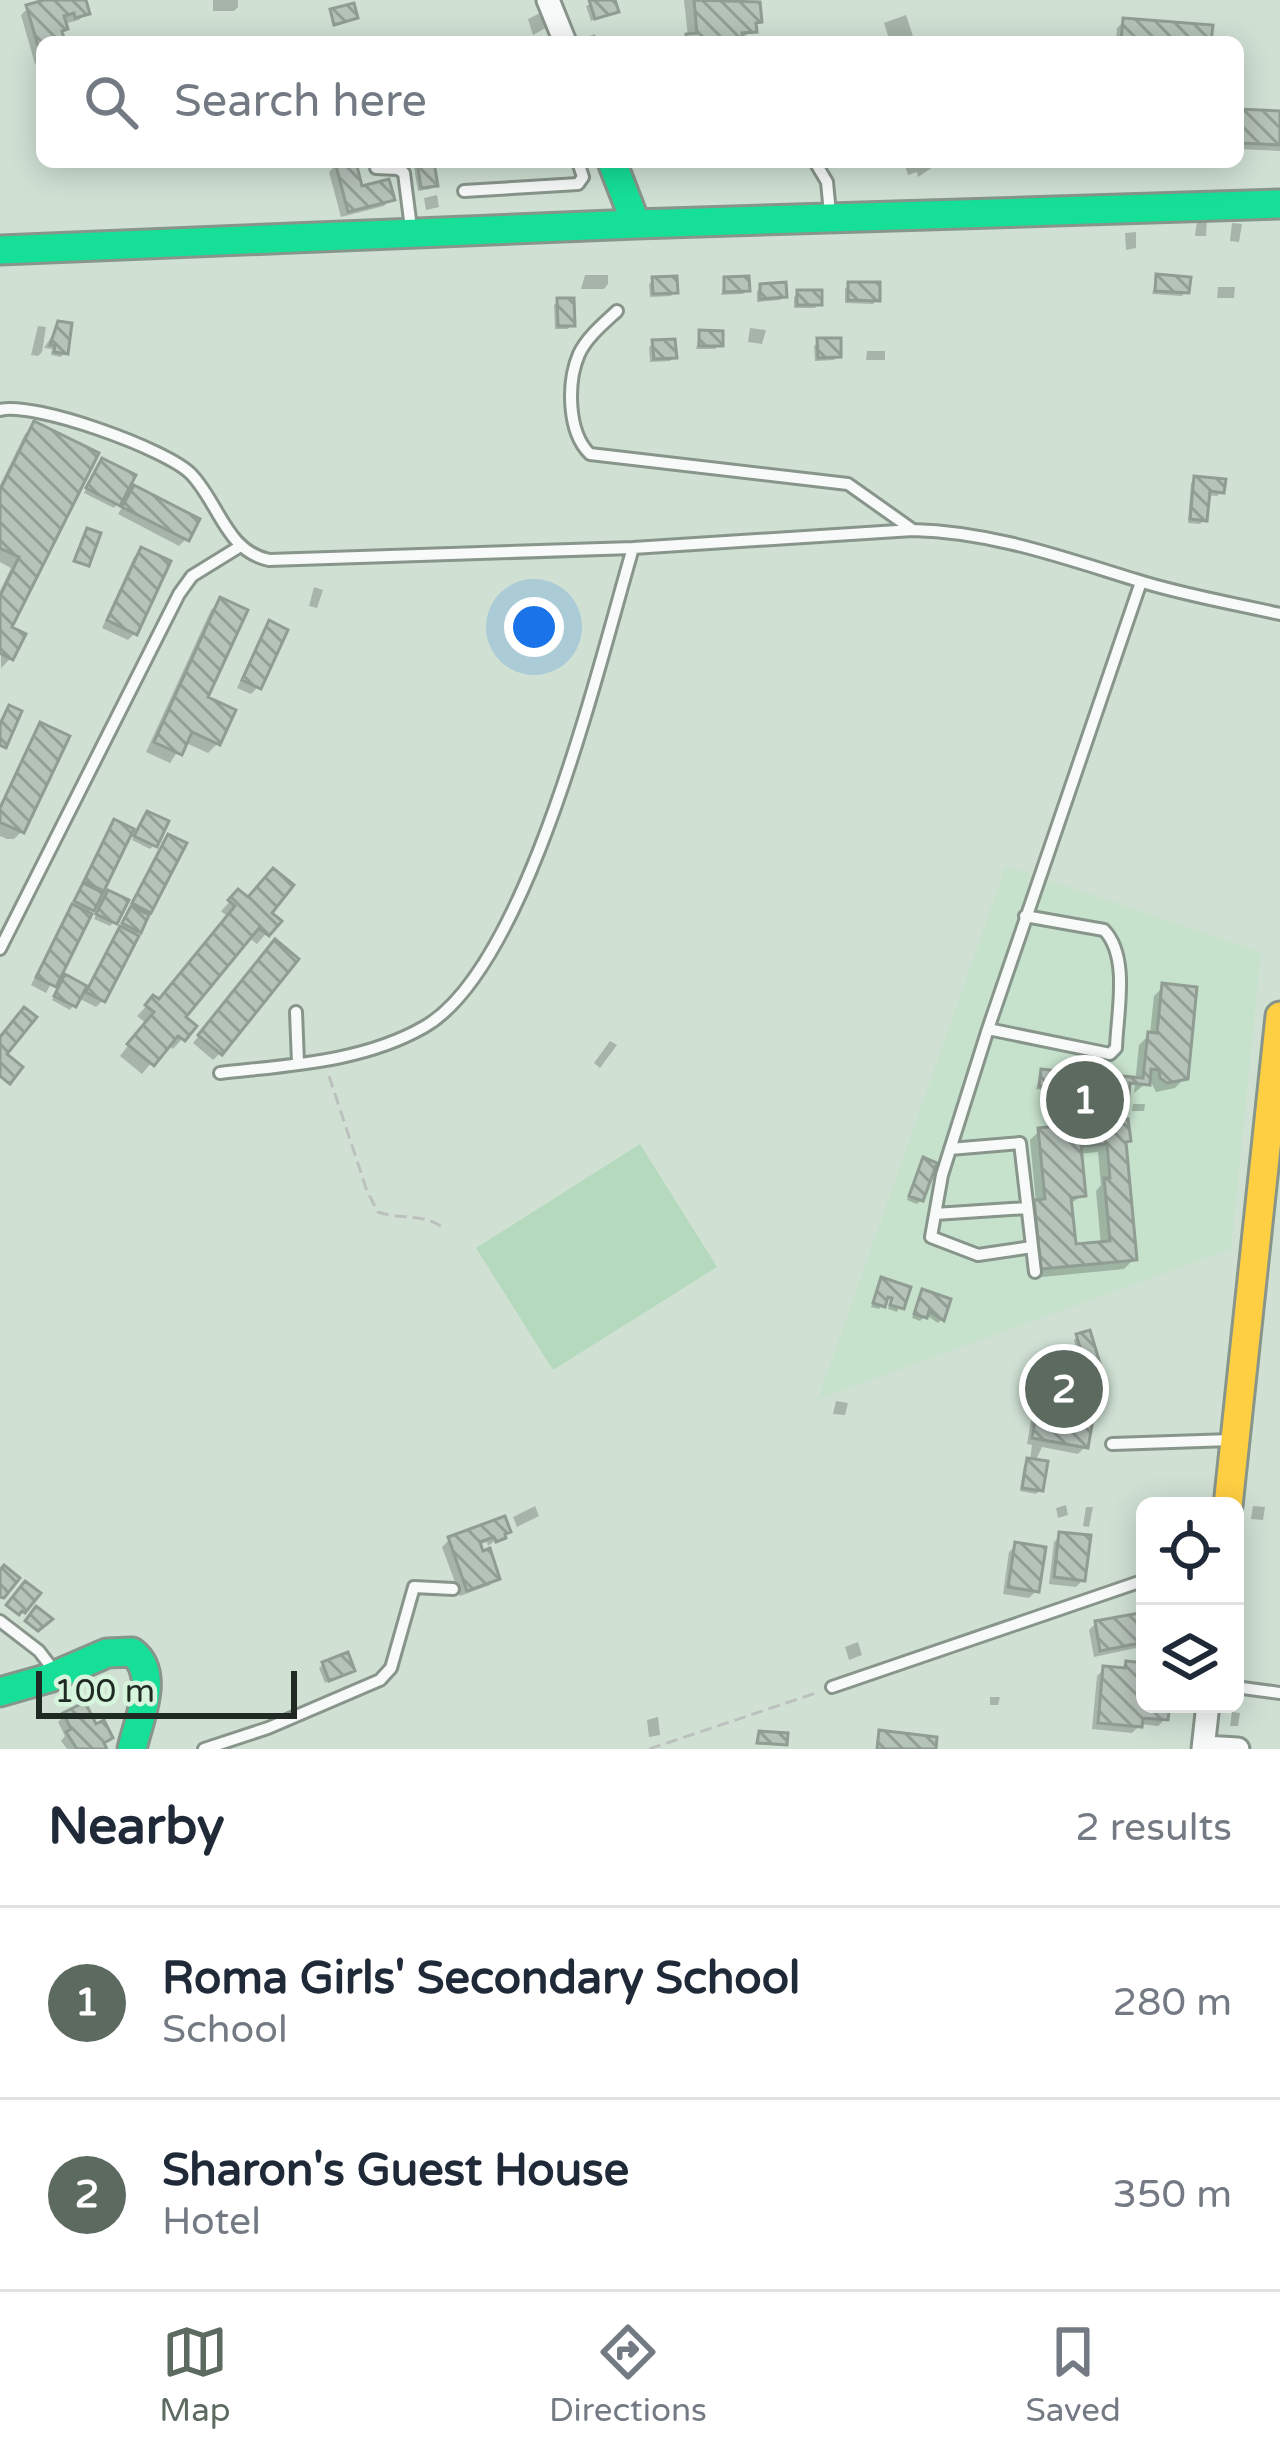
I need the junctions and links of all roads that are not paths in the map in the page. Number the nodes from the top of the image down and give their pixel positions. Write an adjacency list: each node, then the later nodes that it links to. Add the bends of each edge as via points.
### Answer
1 (548, 0): 2 (street)
2 (563, 36)
3 (376, 168): 11 (lane, via 404,173)
4 (580, 168): 7 (lane, via 578,184)
5 (614, 168): 10 (street)
6 (819, 168): 9 (lane)
7 (464, 191)
8 (1280, 204): 9 (street)
9 (831, 217): 10 (street)
10 (636, 224): 11 (street)
11 (412, 232): 12 (street)
12 (0, 250)
13 (617, 311): 15 (lane, via 579,353 572,384 576,434 590,454 848,484)
14 (0, 410): 16 (lane, via 21,407 171,458 204,488)
15 (913, 530): 17 (lane); 18 (lane, via 1021,542)
16 (239, 547): 17 (lane, via 269,560); 21 (lane, via 178,594)
17 (633, 548): 25 (lane, via 552,814 486,962 428,1025 367,1051)
18 (1141, 582): 19 (lane); 20 (lane)
19 (1280, 614)
20 (1025, 916): 24 (lane); 24 (lane, via 1104,930 1113,939 1116,1048 1109,1054)
21 (0, 949)
22 (296, 1012): 25 (lane)
23 (1280, 1016): 28 (street)
24 (988, 1029): 27 (lane)
25 (298, 1063): 26 (lane)
26 (220, 1073)
27 (950, 1149): 29 (lane, via 1020,1142); 31 (lane)
28 (1273, 1161): 30 (street)
29 (1027, 1208): 31 (lane); 32 (lane)
30 (1270, 1209): 34 (street)
31 (935, 1214): 32 (lane, via 931,1237 978,1255)
32 (1032, 1247): 33 (lane)
33 (1035, 1272)
34 (1234, 1440): 35 (lane); 36 (street)
35 (1112, 1444)
36 (1229, 1497)
37 (1136, 1583): 41 (lane)
38 (453, 1589): 48 (lane, via 414,1587 391,1668 380,1680)
39 (0, 1621): 40 (lane)
40 (57, 1675): 43 (street); 47 (street, via 116,1650 138,1657 146,1674)
41 (832, 1687)
42 (1244, 1688): 44 (lane)
43 (0, 1692)
44 (1280, 1694)
45 (1207, 1713): 46 (street)
46 (1203, 1748): 49 (street)
47 (132, 1749)
48 (204, 1749)
49 (1238, 1749)

